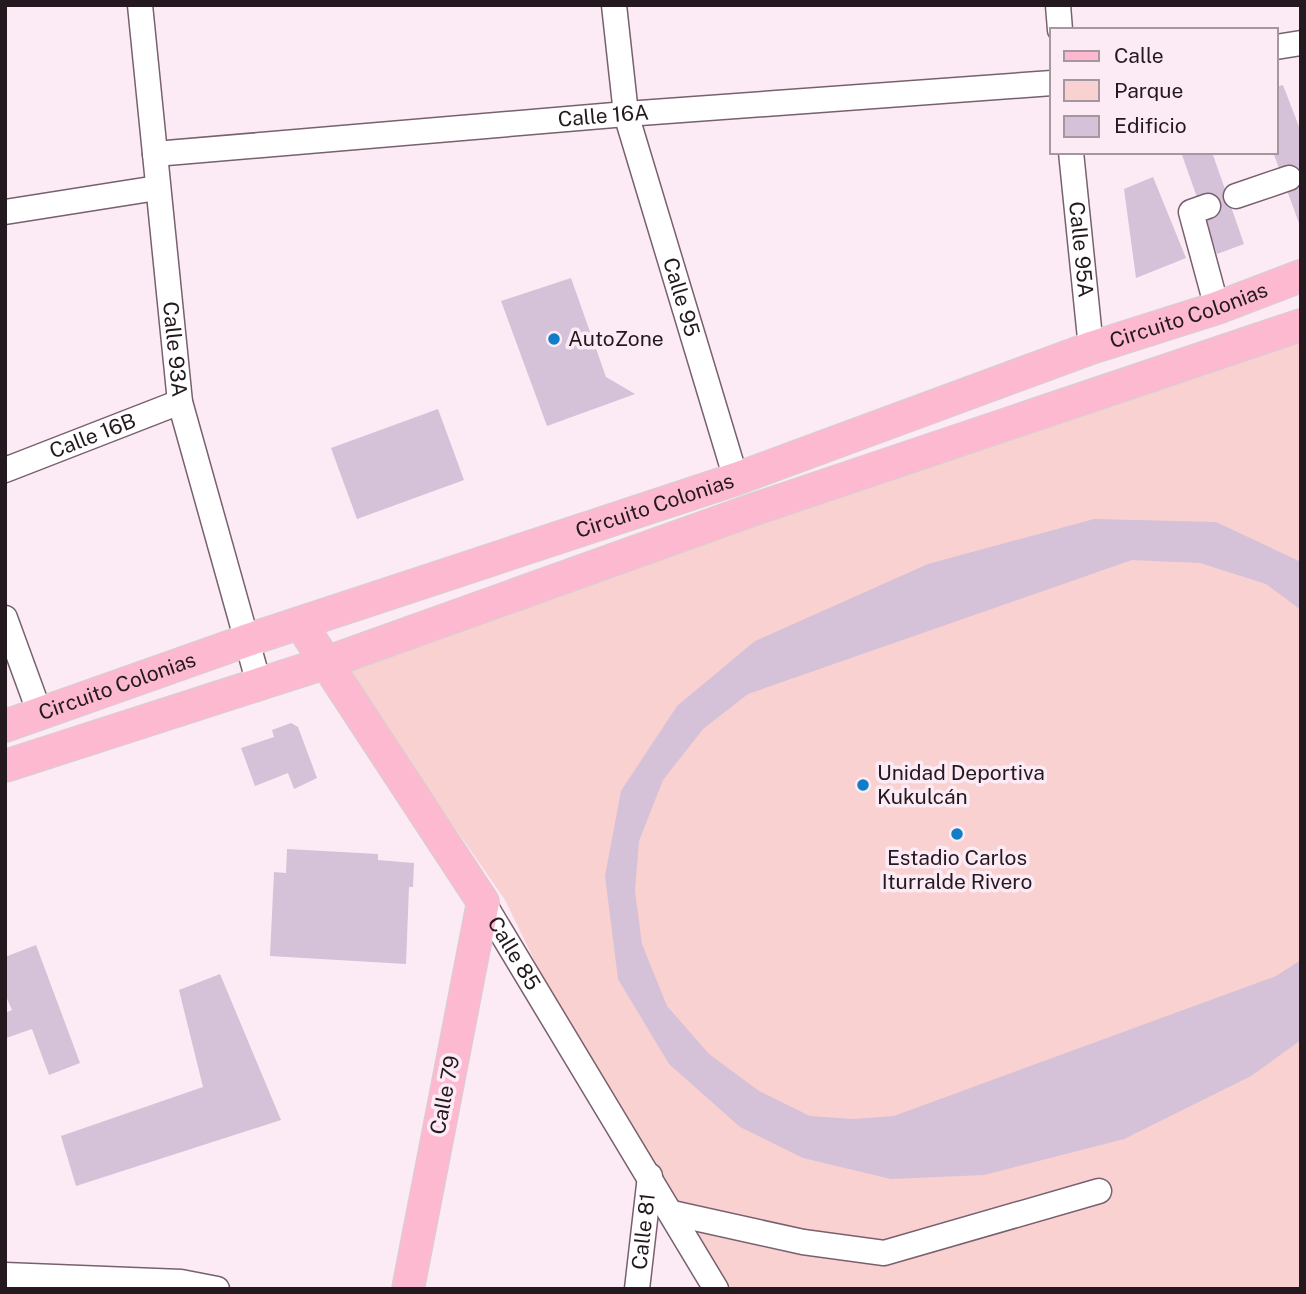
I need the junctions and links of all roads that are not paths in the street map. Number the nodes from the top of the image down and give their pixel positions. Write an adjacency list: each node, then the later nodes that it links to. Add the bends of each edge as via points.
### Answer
1 (140, 5): 9 (street, Calle 93A)
2 (614, 5): 8 (street, Calle 95)
3 (1058, 5): 4 (street)
4 (1060, 28)
5 (1301, 43): 6 (street)
6 (1278, 47)
7 (1050, 83): 8 (street, Calle 16A)
8 (626, 114): 9 (street, Calle 16A); 22 (street, Calle 95)
9 (155, 154): 12 (street, Calle 93A)
10 (1071, 154): 19 (street, Calle 95A)
11 (1289, 178): 13 (street)
12 (157, 188): 15 (street); 20 (street, Calle 93A)
13 (1236, 196)
14 (1208, 206): 17 (street, via 1191,212)
15 (5, 212)
16 (1301, 276): 17 (main road, Circuito Colonias)
17 (1217, 308): 19 (main road, Circuito Colonias)
18 (1301, 325): 26 (main road, Circuito Colonias, via 752,510)
19 (1091, 348): 22 (main road, Circuito Colonias)
20 (180, 402): 21 (street, Calle 16B); 25 (street, Calle 93A)
21 (5, 470)
22 (736, 480): 24 (main road, Circuito Colonias)
23 (5, 618): 28 (street)
24 (300, 623): 25 (main road, Circuito Colonias); 26 (main road, Calle 85)
25 (248, 640): 27 (street, Calle 93A); 28 (main road, Circuito Colonias)
26 (325, 663): 27 (main road, Circuito Colonias); 31 (main road, Calle 85)
27 (259, 684): 30 (main road, Circuito Colonias)
28 (40, 714): 29 (main road, Circuito Colonias)
29 (5, 726)
30 (5, 766)
31 (483, 902): 32 (street, Calle 85); 38 (main road, Calle 79)
32 (650, 1175): 34 (street, Calle 85); 39 (street, Calle 81)
33 (1099, 1191): 34 (street, via 884,1253 803,1242)
34 (672, 1213): 40 (street, Calle 85)
35 (5, 1275): 36 (street)
36 (181, 1286): 37 (street)
37 (217, 1289)
38 (408, 1289)
39 (637, 1289)
40 (716, 1289)

